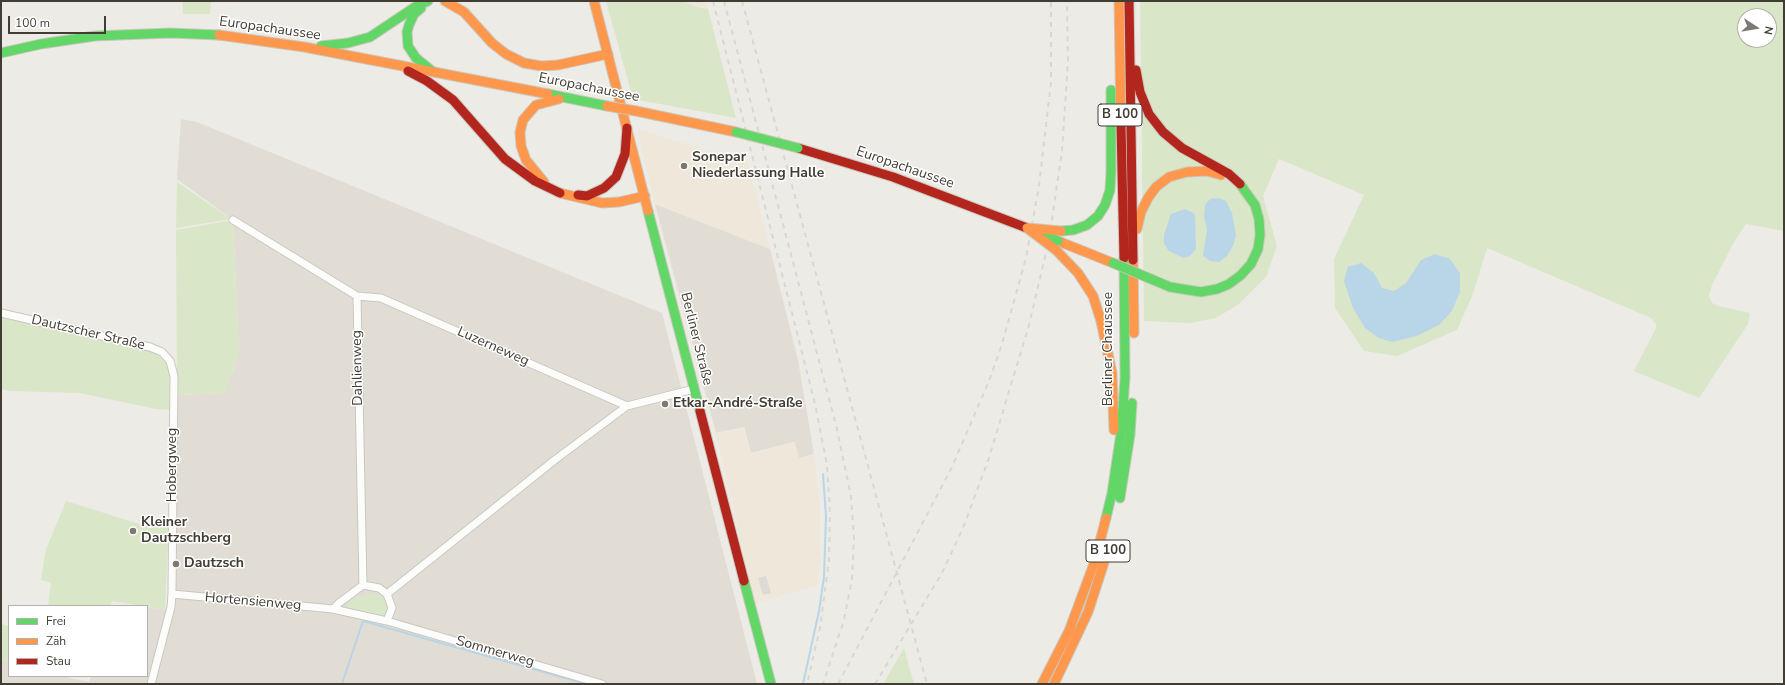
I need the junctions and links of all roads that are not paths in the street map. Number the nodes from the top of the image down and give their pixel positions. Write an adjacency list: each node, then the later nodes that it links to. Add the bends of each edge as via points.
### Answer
1 (429, 1): 7 (main road, via 415,7 370,37 348,43); 11 (main road, via 414,14 407,32 407,40 416,58)
2 (446, 1): 9 (main road, via 464,12 492,43 524,63 558,66)
3 (594, 1): 9 (main road, Berliner Straße)
4 (1128, 1): 6 (main road, Berliner Chaussee / B 100)
5 (1119, 6): 19 (main road, bridge, via 1112,74 1110,190 1105,205 1098,216 1087,225 1073,230); 27 (main road, Berliner Chaussee / B 100, via 1125,378)
6 (1129, 26): 14 (main road, via 1140,92 1149,114 1163,132 1182,148 1229,174); 21 (main road, Berliner Chaussee / B 100)
7 (304, 47): 8 (main road, Europachaussee, via 231,36 163,33 68,40); 10 (main road, Europachaussee)
8 (1, 53)
9 (608, 54): 13 (main road, Berliner Straße)
10 (394, 65): 11 (main road, Europachaussee); 15 (main road, via 441,90 505,159 535,181)
11 (435, 73): 12 (main road, Europachaussee)
12 (567, 98): 15 (main road, via 536,105 523,120 520,132 526,160); 19 (main road, Europachaussee, bridge, via 736,132 798,148 893,177)
13 (627, 128): 16 (main road, via 625,154 610,183 587,196); 17 (main road, Berliner Straße)
14 (1240, 184): 20 (main road, bridge, via 1255,205 1259,219 1258,249 1241,275 1223,286 1200,292 1170,287); 21 (main road, via 1207,171 1187,172 1169,177 1156,187 1141,212)
15 (547, 186): 16 (main road)
16 (564, 195): 17 (main road, via 602,203)
17 (645, 196): 25 (main road, Berliner Straße)
18 (233, 220): 22 (street)
19 (1027, 228): 20 (main road, bridge)
20 (1057, 245): 27 (main road, via 1093,296 1106,340 1112,373)
21 (1133, 258): 28 (main road, Berliner Chaussee / B 100, via 1134,342 1131,422)
22 (357, 296): 26 (street, Luzerneweg, via 381,298); 30 (street, Dahlienweg)
23 (1, 313): 24 (street, Dautzscher Straße, via 150,347 162,352)
24 (170, 361): 31 (street, Hobergweg, via 174,376)
25 (694, 389): 26 (street); 37 (main road, Berliner Straße)
26 (627, 406): 32 (street, via 556,459)
27 (1114, 482): 38 (main road, Berliner Chaussee / B 100, via 1102,538 1086,588 1069,630)
28 (1117, 513)
29 (1110, 541): 39 (main road, B 100, via 1088,612)
30 (363, 585): 32 (street, via 379,588); 33 (street)
31 (172, 594): 33 (street, Hortensienweg); 35 (street, Hobergweg)
32 (387, 594): 34 (street, via 392,608)
33 (333, 610): 34 (street, Hortensienweg)
34 (387, 621): 36 (street, Sommerweg)
35 (151, 684)
36 (602, 684)
37 (770, 684)
38 (1042, 684)
39 (1054, 684)

